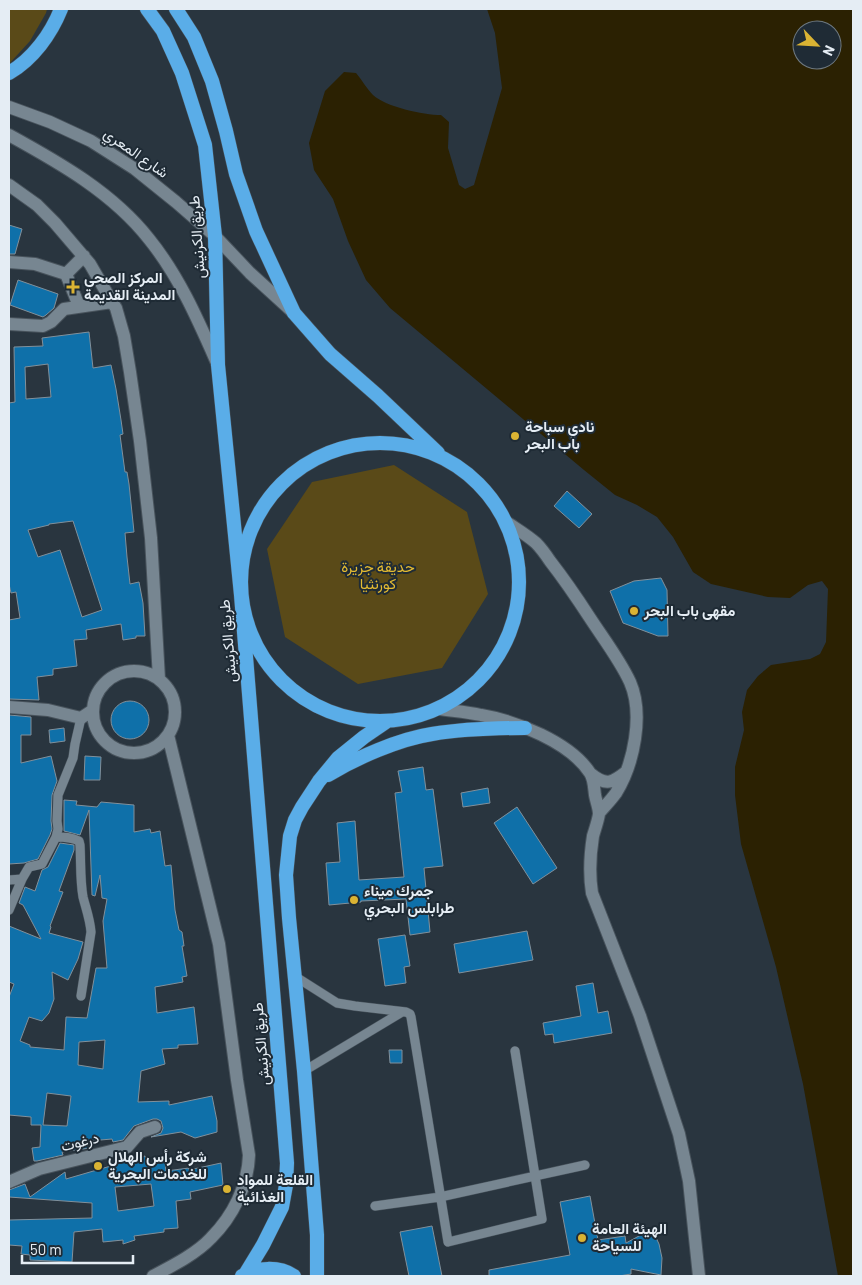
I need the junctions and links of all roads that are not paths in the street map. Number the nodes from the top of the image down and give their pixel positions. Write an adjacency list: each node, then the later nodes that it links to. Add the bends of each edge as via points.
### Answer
1 (61, 9): 4 (highway, via 39,47)
2 (147, 9): 8 (highway, طريق الكرنيش, via 162,31 182,73 205,145)
3 (176, 9): 14 (highway, via 194,37 212,81 236,174 256,231)
4 (9, 73)
5 (9, 108): 8 (street, شارع المعري, via 50,122 99,146 135,169)
6 (9, 135): 16 (street, via 44,154 110,199 149,238 191,306)
7 (9, 185): 9 (street, via 37,205)
8 (215, 236): 14 (street, شارع المعري); 16 (highway, طريق الكرنيش)
9 (84, 256): 11 (street); 12 (street)
10 (9, 262): 11 (street, via 35,264)
11 (66, 274): 13 (street)
12 (112, 302): 13 (street); 20 (street, via 124,336 140,441 151,538)
13 (79, 306): 15 (street, via 64,310 43,326)
14 (294, 313): 17 (highway, via 330,354)
15 (9, 324)
16 (218, 365): 19 (highway, طريق الكرنيش)
17 (444, 458): 18 (highway, via 469,475 489,496); 19 (highway, via 416,448 387,443 357,445 329,453 302,466 261,509 248,536 241,565)
18 (505, 521): 22 (highway, via 514,544 518,568 519,593 515,617 494,662 479,681); 28 (street, via 537,544 626,673 634,696 636,734)
19 (241, 595): 25 (highway, via 248,630 264,662 288,688 317,708 334,714); 47 (highway, طريق الكرنيش, via 287,1163 282,1208)
20 (159, 679): 23 (street, via 137,671 112,677 102,686); 27 (street, via 167,686 175,706 174,721)
21 (9, 708): 24 (street, via 48,710)
22 (439, 709): 25 (highway); 26 (street, via 480,714)
23 (93, 710): 24 (street); 27 (street, via 100,735 121,751 144,752 162,743)
24 (81, 718): 32 (lane, via 73,758 58,795)
25 (386, 722): 30 (highway, via 338,758)
26 (524, 728): 29 (street, via 572,753); 30 (highway, via 430,734 389,745)
27 (168, 735): 48 (street, via 219,944 249,1160 243,1188 233,1209 211,1239 176,1264)
28 (627, 772): 29 (street, via 612,782); 31 (street)
29 (591, 774): 31 (street)
30 (319, 781): 36 (highway, via 295,820 290,836 286,875)
31 (599, 813): 51 (street, via 590,860 592,893 640,1016 679,1134 689,1181)
32 (56, 837): 33 (lane, via 42,864 29,867); 37 (lane, via 76,840 80,845 82,885 91,932)
33 (22, 879): 34 (lane); 35 (lane)
34 (9, 880)
35 (9, 910)
36 (296, 977): 38 (lane, via 337,1002); 40 (highway)
37 (81, 996)
38 (402, 1012): 40 (lane); 45 (lane, via 411,1017)
39 (515, 1051): 43 (lane)
40 (304, 1071): 50 (highway, via 317,1235)
41 (155, 1127): 44 (street, درغوت, via 140,1132 127,1147 39,1169)
42 (585, 1165): 43 (lane)
43 (535, 1176): 45 (lane); 45 (lane, via 542,1219 448,1242)
44 (9, 1182)
45 (440, 1197): 46 (lane)
46 (375, 1206)
47 (244, 1275): 49 (highway, via 260,1269 275,1269)
48 (152, 1276)
49 (294, 1276)
50 (317, 1276)
51 (699, 1276)

